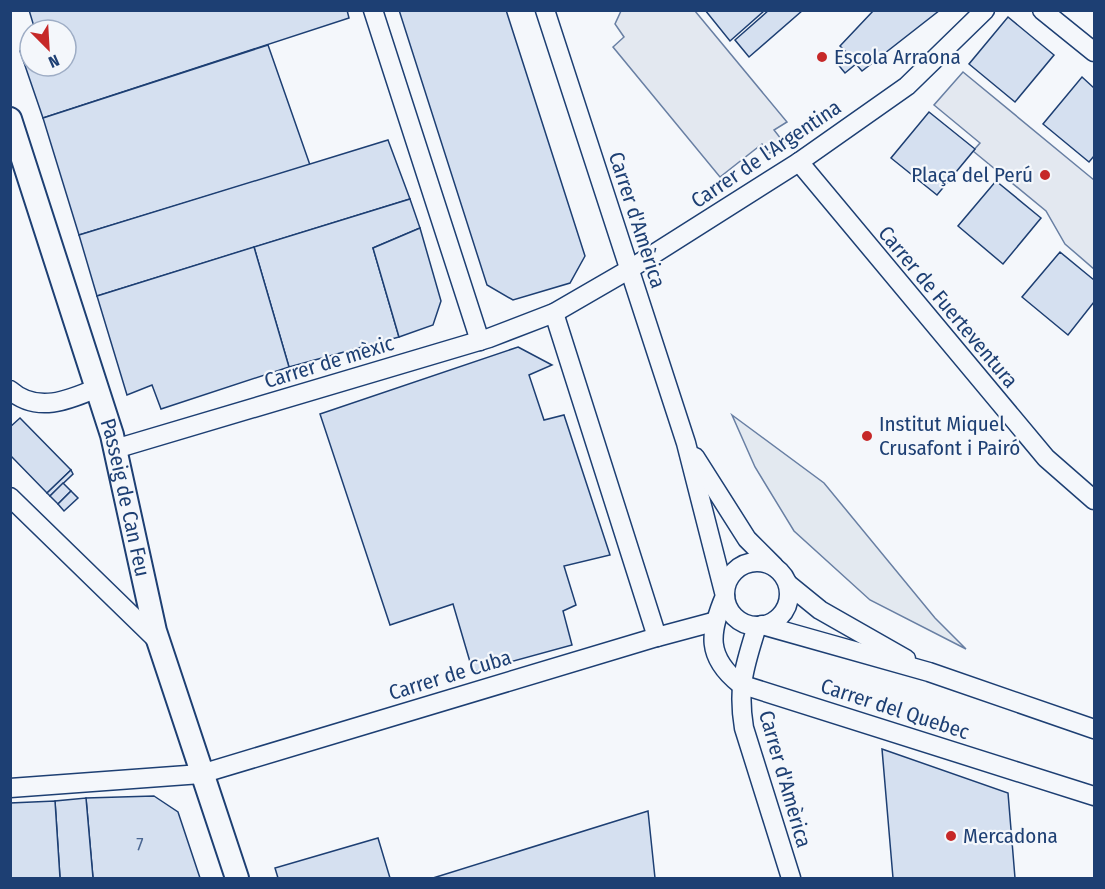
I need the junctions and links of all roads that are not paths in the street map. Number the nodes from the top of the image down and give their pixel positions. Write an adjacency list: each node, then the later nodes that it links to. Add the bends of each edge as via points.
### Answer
1 (373, 10): 10 (street)
2 (545, 10): 8 (street, Carrer d'Amèrica)
3 (985, 10): 7 (street, Carrer de l'Argentina, via 907,86)
4 (1042, 10): 5 (street)
5 (1095, 52)
6 (10, 119): 11 (street, Passeig de Can Feu)
7 (799, 162): 8 (street, Carrer de l'Argentina); 16 (street, Carrer de Fuerteventura, via 1046,458)
8 (630, 269): 9 (street, Carrer de l'Argentina); 13 (street, Carrer d'Amèrica)
9 (554, 313): 10 (street, Carrer de mèxic); 22 (street)
10 (480, 341): 14 (street, Carrer de mèxic)
11 (97, 388): 12 (street, via 63,403 40,403); 14 (street, Passeig de Can Feu)
12 (10, 390)
13 (686, 443): 17 (street, Carrer d'Amèrica, via 747,539); 19 (street, Carrer d'Amèrica)
14 (115, 449): 23 (street, Passeig de Can Feu)
15 (10, 497): 23 (street)
16 (1095, 500)
17 (775, 567): 18 (street); 19 (street, via 763,562 738,567 727,581)
18 (788, 584): 21 (street, via 786,607 780,615); 24 (street, Carrer del Quebec, via 820,610)
19 (724, 594): 20 (street); 21 (street, via 728,609 737,619)
20 (713, 622): 22 (street, Carrer de Cuba); 25 (street, via 714,654)
21 (759, 626): 24 (street, Carrer del Quebec); 25 (street)
22 (657, 637): 27 (street, Carrer de Cuba)
23 (159, 642): 27 (street, Passeig de Can Feu)
24 (929, 672): 26 (street, Carrer del Quebec)
25 (740, 684): 29 (street, Carrer del Quebec); 31 (street, Carrer d'Amèrica, via 744,728)
26 (1095, 729)
27 (201, 774): 28 (street, Carrer de Cuba); 30 (street, Passeig de Can Feu)
28 (10, 788)
29 (1095, 796)
30 (237, 879)
31 (791, 879)

